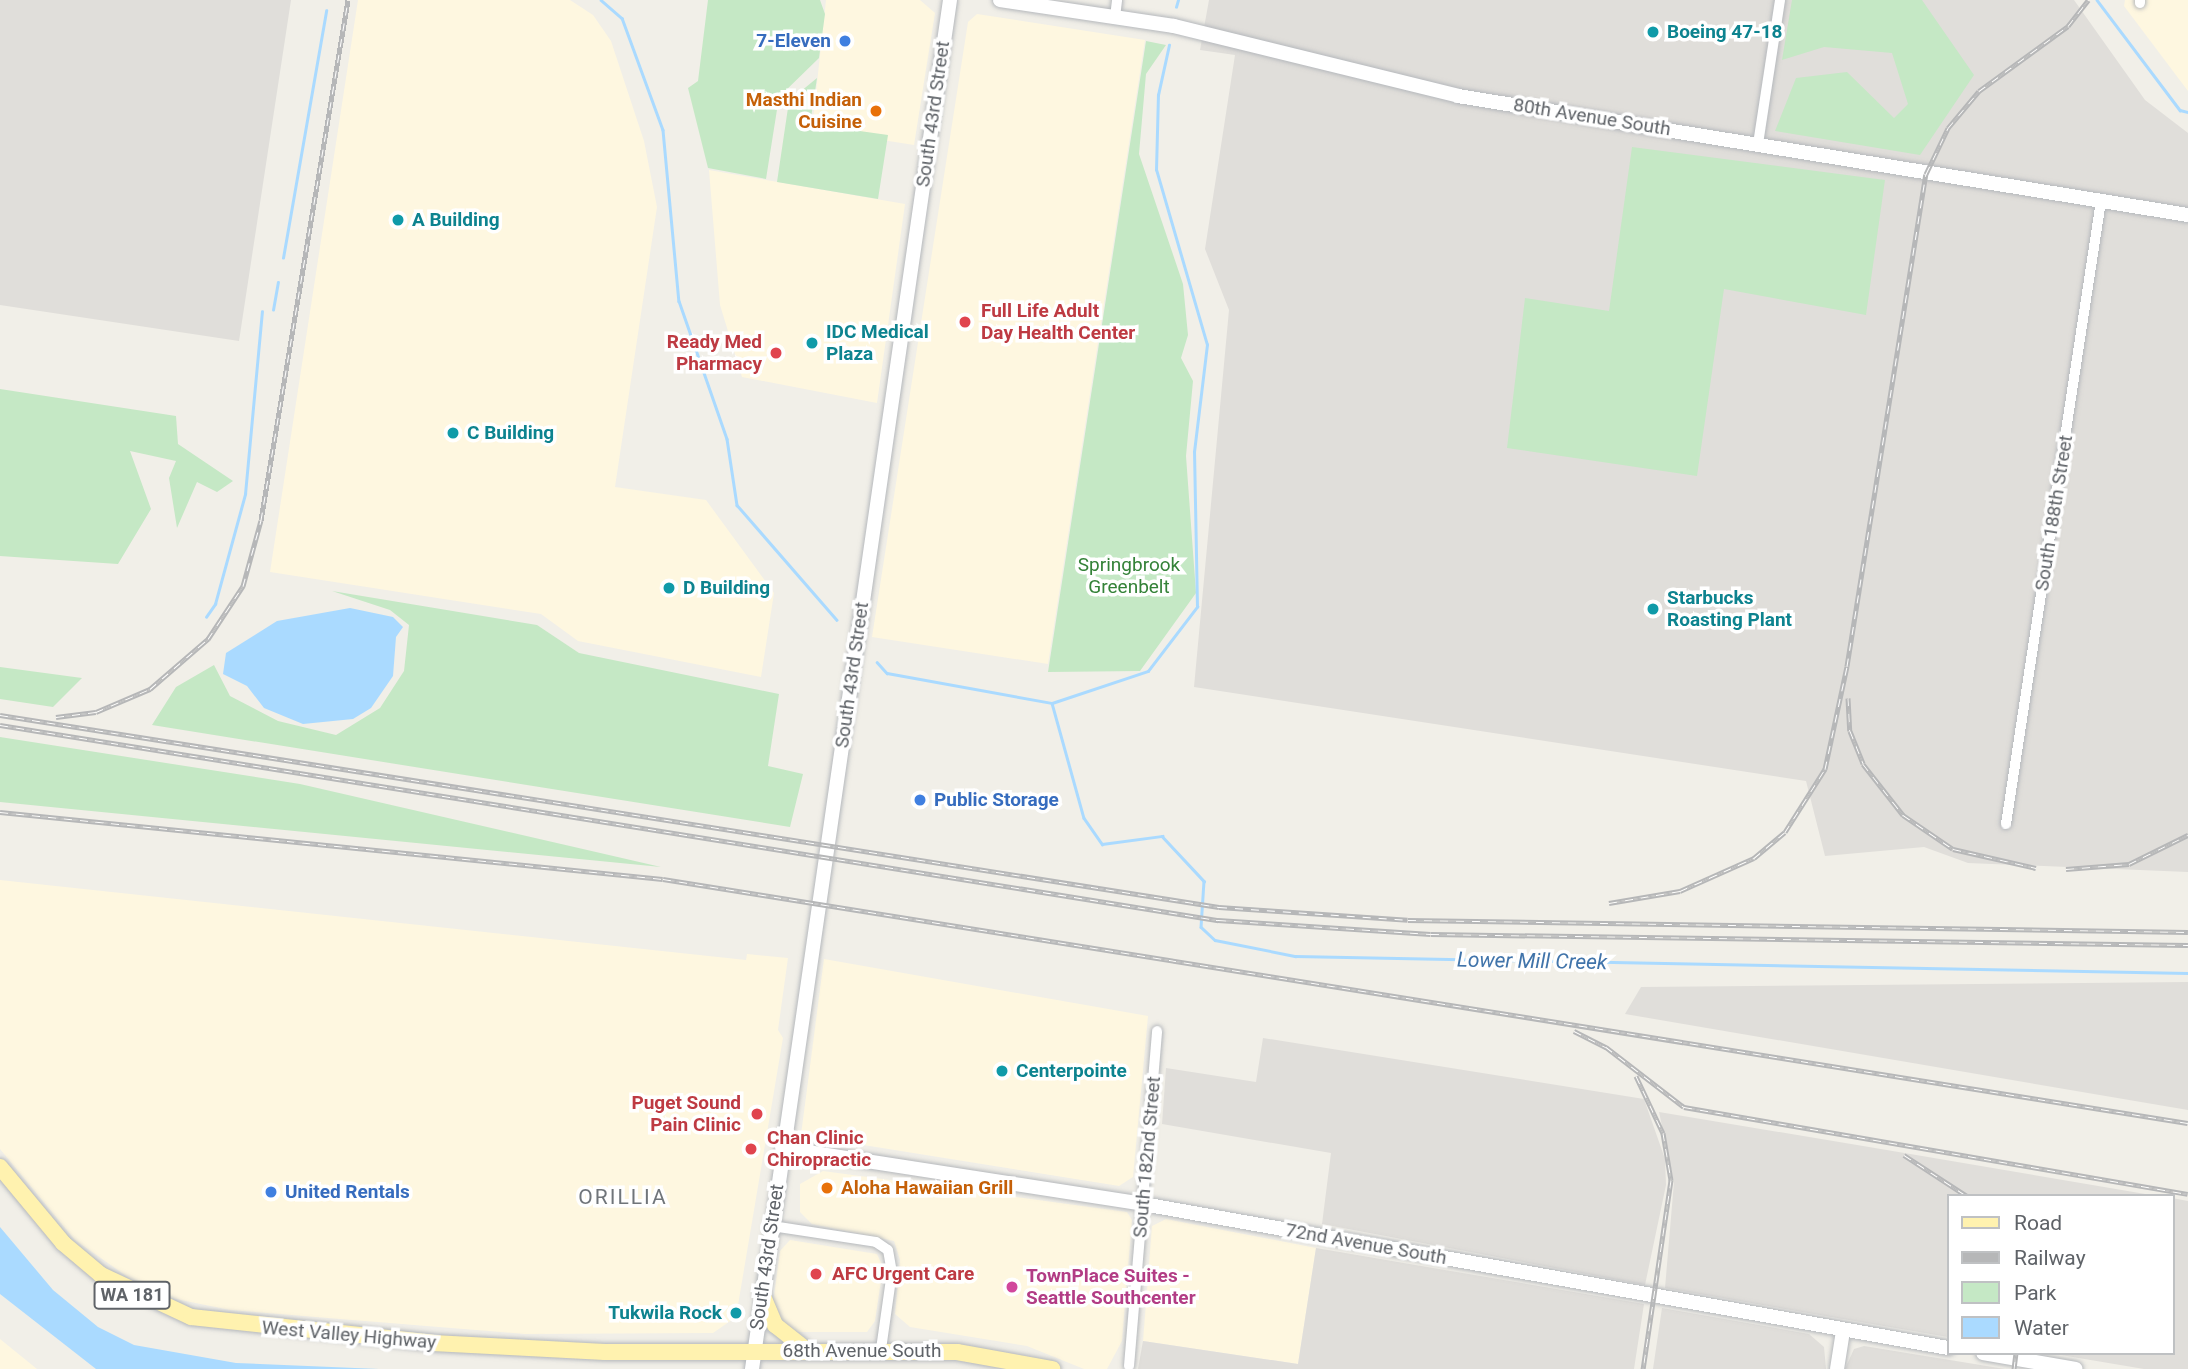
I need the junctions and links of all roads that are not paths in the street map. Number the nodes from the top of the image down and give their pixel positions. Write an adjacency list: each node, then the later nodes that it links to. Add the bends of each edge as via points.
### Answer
1 (950, 0): 11 (street, South 43rd Street)
2 (1000, 0): 5 (street, 80th Avenue South)
3 (1117, 0): 5 (street)
4 (1780, 0): 6 (street)
5 (1115, 17): 6 (street, 80th Avenue South, via 1224,37 1458,96)
6 (1758, 144): 7 (street, 80th Avenue South)
7 (2101, 201): 8 (street, 80th Avenue South); 9 (street, South 188th Street)
8 (2188, 215)
9 (2006, 824)
10 (1157, 1031): 13 (street, South 182nd Street)
11 (782, 1148): 13 (street, 72nd Avenue South); 14 (street, South 43rd Street)
12 (0, 1167): 19 (main road, West Valley Highway / WA 181, via 85,1263 137,1297 191,1317 433,1343 605,1352)
13 (1143, 1203): 16 (street, 72nd Avenue South); 22 (street, South 182nd Street)
14 (772, 1226): 15 (street, South 43rd Street); 18 (street, via 876,1242 888,1250 892,1272)
15 (762, 1294): 19 (street, South 43rd Street); 20 (main road, via 775,1325)
16 (1843, 1331): 17 (street, 72nd Avenue South); 25 (street)
17 (1946, 1348)
18 (881, 1349): 20 (main road, 68th Avenue South / WA 181); 24 (main road, 68th Avenue South / WA 181, via 994,1356)
19 (755, 1351): 20 (main road, 68th Avenue South / WA 181); 23 (street, South 43rd Street)
20 (808, 1351)
21 (1995, 1355): 26 (street)
22 (1129, 1366)
23 (752, 1369)
24 (1052, 1369)
25 (1837, 1369)
26 (2076, 1369)

